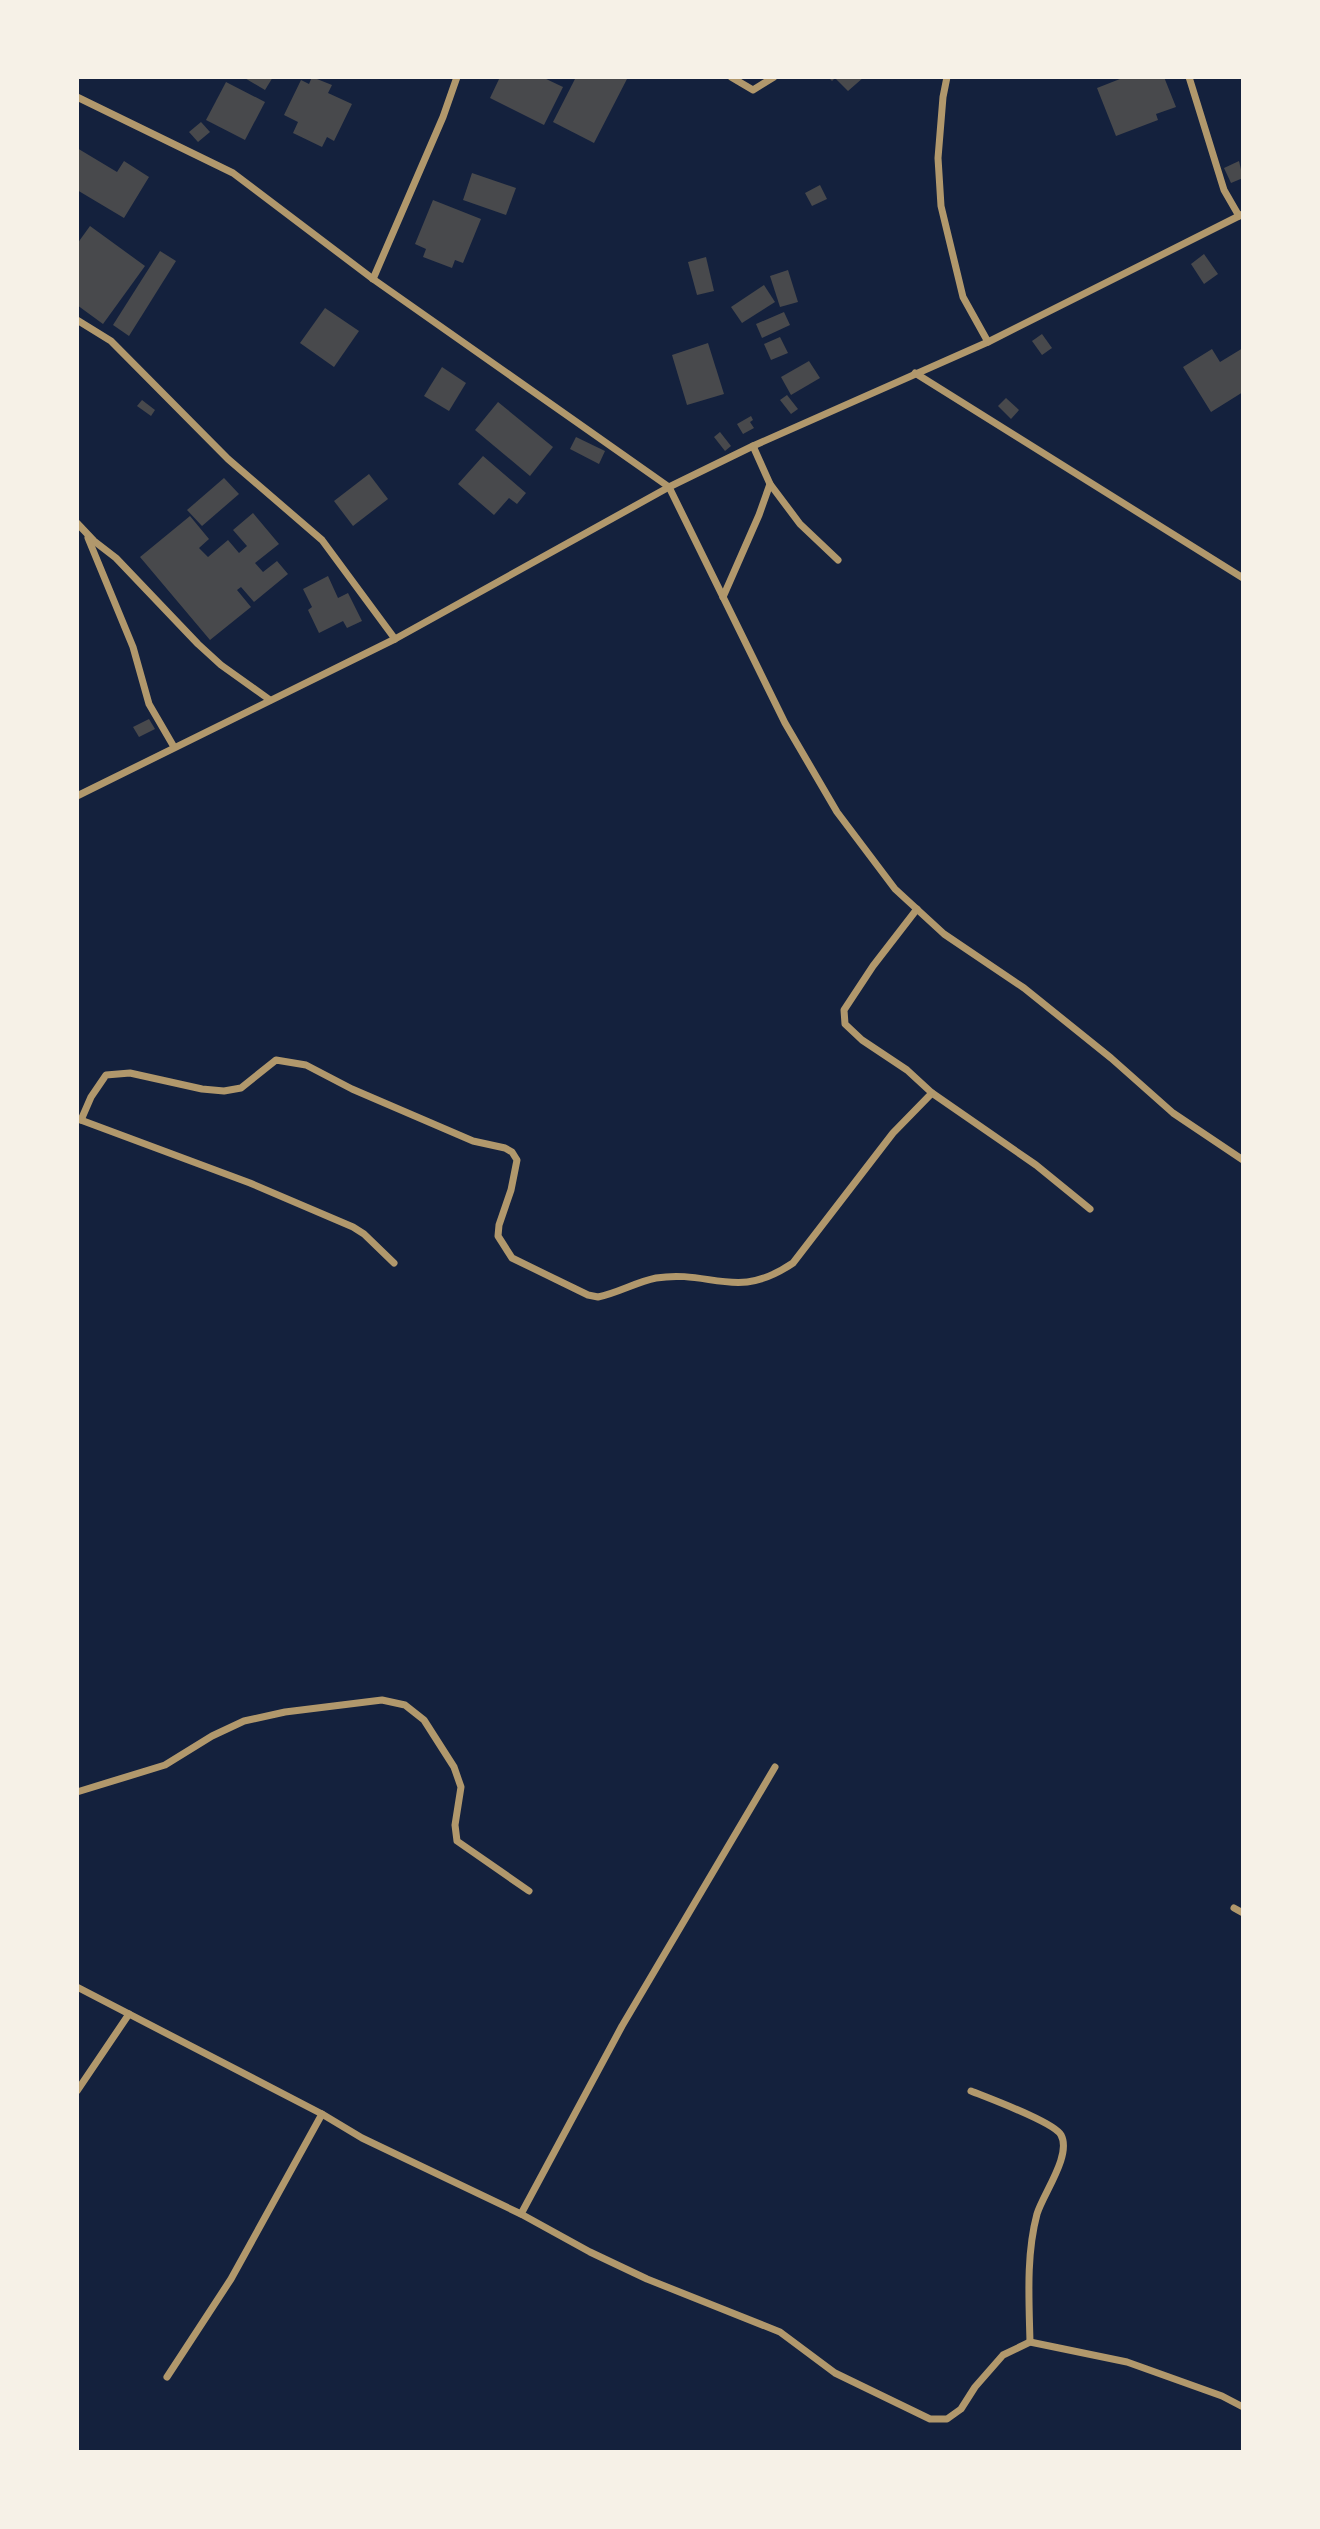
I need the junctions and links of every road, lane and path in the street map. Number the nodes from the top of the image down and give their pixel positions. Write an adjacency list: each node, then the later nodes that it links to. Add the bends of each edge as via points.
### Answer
1 (457, 77): 8 (street)
2 (731, 77): 3 (street, via 753,90)
3 (774, 77)
4 (947, 77): 10 (street, via 938,158 941,206 963,298)
5 (1189, 77): 7 (street, via 1224,190)
6 (77, 97): 8 (street, via 233,173)
7 (1241, 215): 10 (street)
8 (373, 279): 14 (street)
9 (77, 320): 20 (street, via 111,341 228,459 322,540)
10 (988, 342): 11 (street)
11 (915, 373): 12 (street); 18 (street)
12 (753, 446): 13 (street); 14 (street)
13 (770, 484): 17 (street, via 800,524); 19 (street)
14 (669, 487): 19 (street); 20 (street)
15 (77, 523): 16 (street)
16 (87, 535): 21 (street, via 116,558 221,665); 22 (street, via 133,647 149,704)
17 (838, 561)
18 (1243, 578)
19 (723, 597): 24 (street, via 785,723 837,813 895,889)
20 (395, 639): 21 (street)
21 (270, 700): 22 (street)
22 (173, 747): 23 (street)
23 (77, 796)
24 (917, 909): 25 (street, via 844,1010 845,1024); 27 (street, via 944,934 1035,997 1173,1113)
25 (932, 1093): 26 (street, via 894,1133 793,1263 776,1275 744,1284 656,1278 598,1297 512,1258 505,1249 498,1236 517,1160 512,1152 473,1141 306,1065 276,1060 241,1088 223,1091 130,1073 106,1075); 28 (street, via 1036,1165)
26 (79, 1119): 29 (street, via 353,1227)
27 (1243, 1160)
28 (1090, 1209)
29 (394, 1263)
30 (775, 1767): 40 (street, via 622,2026)
31 (77, 1792): 32 (street, via 164,1765 244,1721 382,1700 405,1705 424,1720 454,1767 461,1787 454,1825 457,1841)
32 (529, 1891)
33 (1234, 1908): 34 (street)
34 (1243, 1913)
35 (77, 1987): 36 (street)
36 (129, 2014): 37 (street); 39 (street)
37 (77, 2091)
38 (971, 2091): 41 (street, via 1049,2124 1061,2134 1065,2150 1037,2214 1029,2266)
39 (322, 2114): 40 (street); 42 (street, via 231,2279)
40 (521, 2214): 41 (street, via 647,2279 780,2332 835,2373 930,2419 947,2419 961,2409 1003,2355)
41 (1030, 2342): 43 (street, via 1128,2362)
42 (167, 2377)
43 (1243, 2406)

